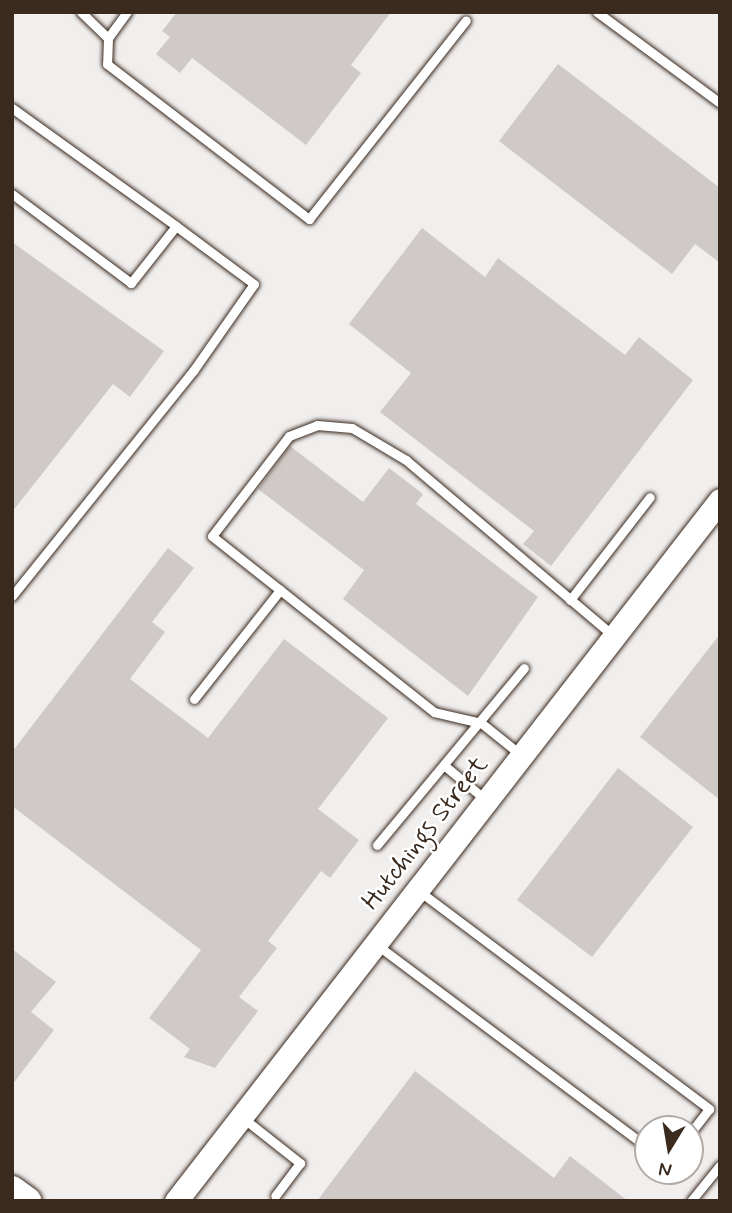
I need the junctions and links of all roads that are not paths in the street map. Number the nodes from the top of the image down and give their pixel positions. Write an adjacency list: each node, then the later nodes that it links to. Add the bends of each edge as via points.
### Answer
1 (81, 12): 5 (lane)
2 (127, 12): 5 (lane)
3 (597, 12): 6 (lane)
4 (466, 20): 5 (lane, via 309,219 107,64)
5 (108, 38)
6 (720, 103)
7 (12, 108): 9 (lane)
8 (12, 194): 9 (lane, via 131,283)
9 (176, 226): 13 (lane, via 254,284 193,371)
10 (650, 497): 14 (lane)
11 (720, 500): 15 (street, Hutchings Street)
12 (280, 590): 14 (lane, via 212,536 289,436 317,425 352,429 406,460); 17 (lane); 18 (lane, via 434,712)
13 (12, 596)
14 (570, 600): 15 (lane)
15 (614, 637): 19 (street, Hutchings Street)
16 (524, 668): 18 (lane)
17 (194, 699)
18 (481, 723): 19 (lane); 20 (lane)
19 (522, 756): 21 (street, Hutchings Street)
20 (445, 766): 21 (lane); 22 (lane)
21 (488, 801): 23 (street, Hutchings Street)
22 (377, 845)
23 (419, 890): 24 (street, Hutchings Street); 25 (lane, via 709,1109)
24 (376, 944): 26 (street, Hutchings Street); 27 (lane)
25 (704, 1115)
26 (242, 1117): 30 (lane, via 300,1163); 32 (street, Hutchings Street)
27 (634, 1138)
28 (720, 1165): 33 (lane)
29 (12, 1190): 31 (main road)
30 (276, 1199)
31 (27, 1201)
32 (176, 1201)
33 (691, 1201)

